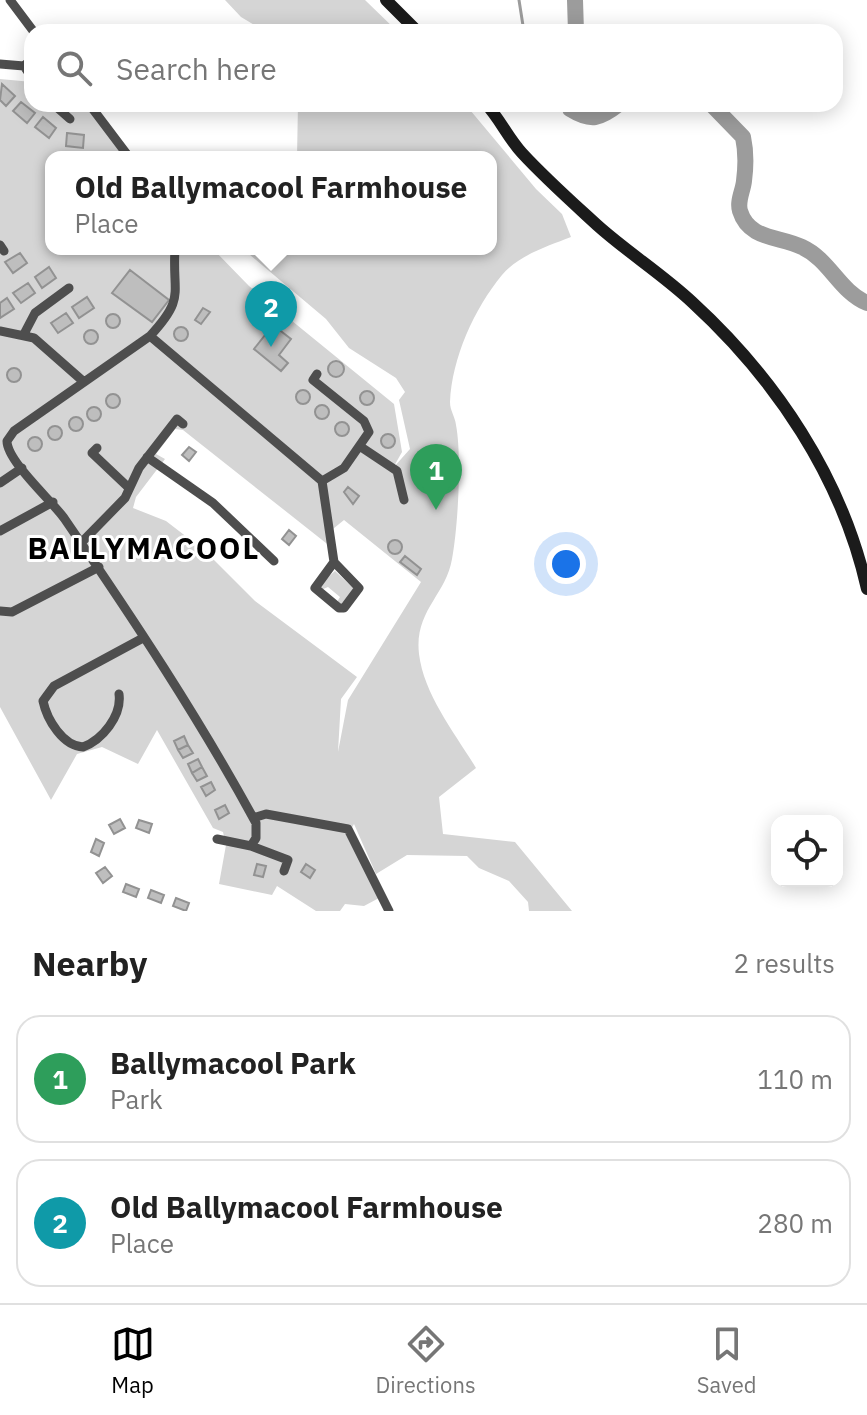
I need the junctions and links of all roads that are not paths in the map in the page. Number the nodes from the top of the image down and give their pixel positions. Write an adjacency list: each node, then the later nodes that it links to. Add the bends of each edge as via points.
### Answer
1 (10, 0): 3 (street)
2 (386, 0): 4 (main road)
3 (28, 24)
4 (410, 24)
5 (24, 62): 6 (street)
6 (0, 64)
7 (62, 112): 10 (street)
8 (95, 112): 11 (street)
9 (492, 112): 34 (main road, via 520,151 598,226 722,330 779,398 821,466)
10 (70, 119)
11 (124, 151)
12 (174, 255): 16 (street, via 176,302)
13 (69, 288): 15 (street, via 35,313)
14 (0, 331): 15 (street)
15 (24, 334): 18 (street)
16 (150, 336): 18 (street); 24 (street)
17 (317, 374): 20 (street, via 313,380 368,425)
18 (84, 382): 23 (street, via 9,436 8,451)
19 (183, 424): 22 (street, via 177,419)
20 (361, 447): 24 (street, via 337,474); 27 (street, via 397,471)
21 (97, 448): 26 (street, via 92,453)
22 (147, 457): 26 (street); 31 (street, via 213,503)
23 (22, 468): 25 (street); 28 (street)
24 (322, 481): 32 (street)
25 (0, 483)
26 (129, 488): 30 (street, via 117,508)
27 (404, 500)
28 (53, 502): 29 (street); 30 (street)
29 (0, 531)
30 (81, 543): 33 (street)
31 (274, 561)
32 (334, 562): 32 (street, via 315,588 344,608 359,588)
33 (99, 567): 35 (street, via 12,612); 36 (street)
34 (867, 589)
35 (0, 611)
36 (143, 638): 37 (street, via 54,686 43,701 57,730 78,747 91,744 109,726); 38 (street)
37 (119, 694)
38 (253, 818): 40 (street, via 257,831); 42 (street, via 266,814 348,829)
39 (217, 839): 40 (street)
40 (251, 846): 41 (street, via 288,860)
41 (284, 871)
42 (391, 906)

